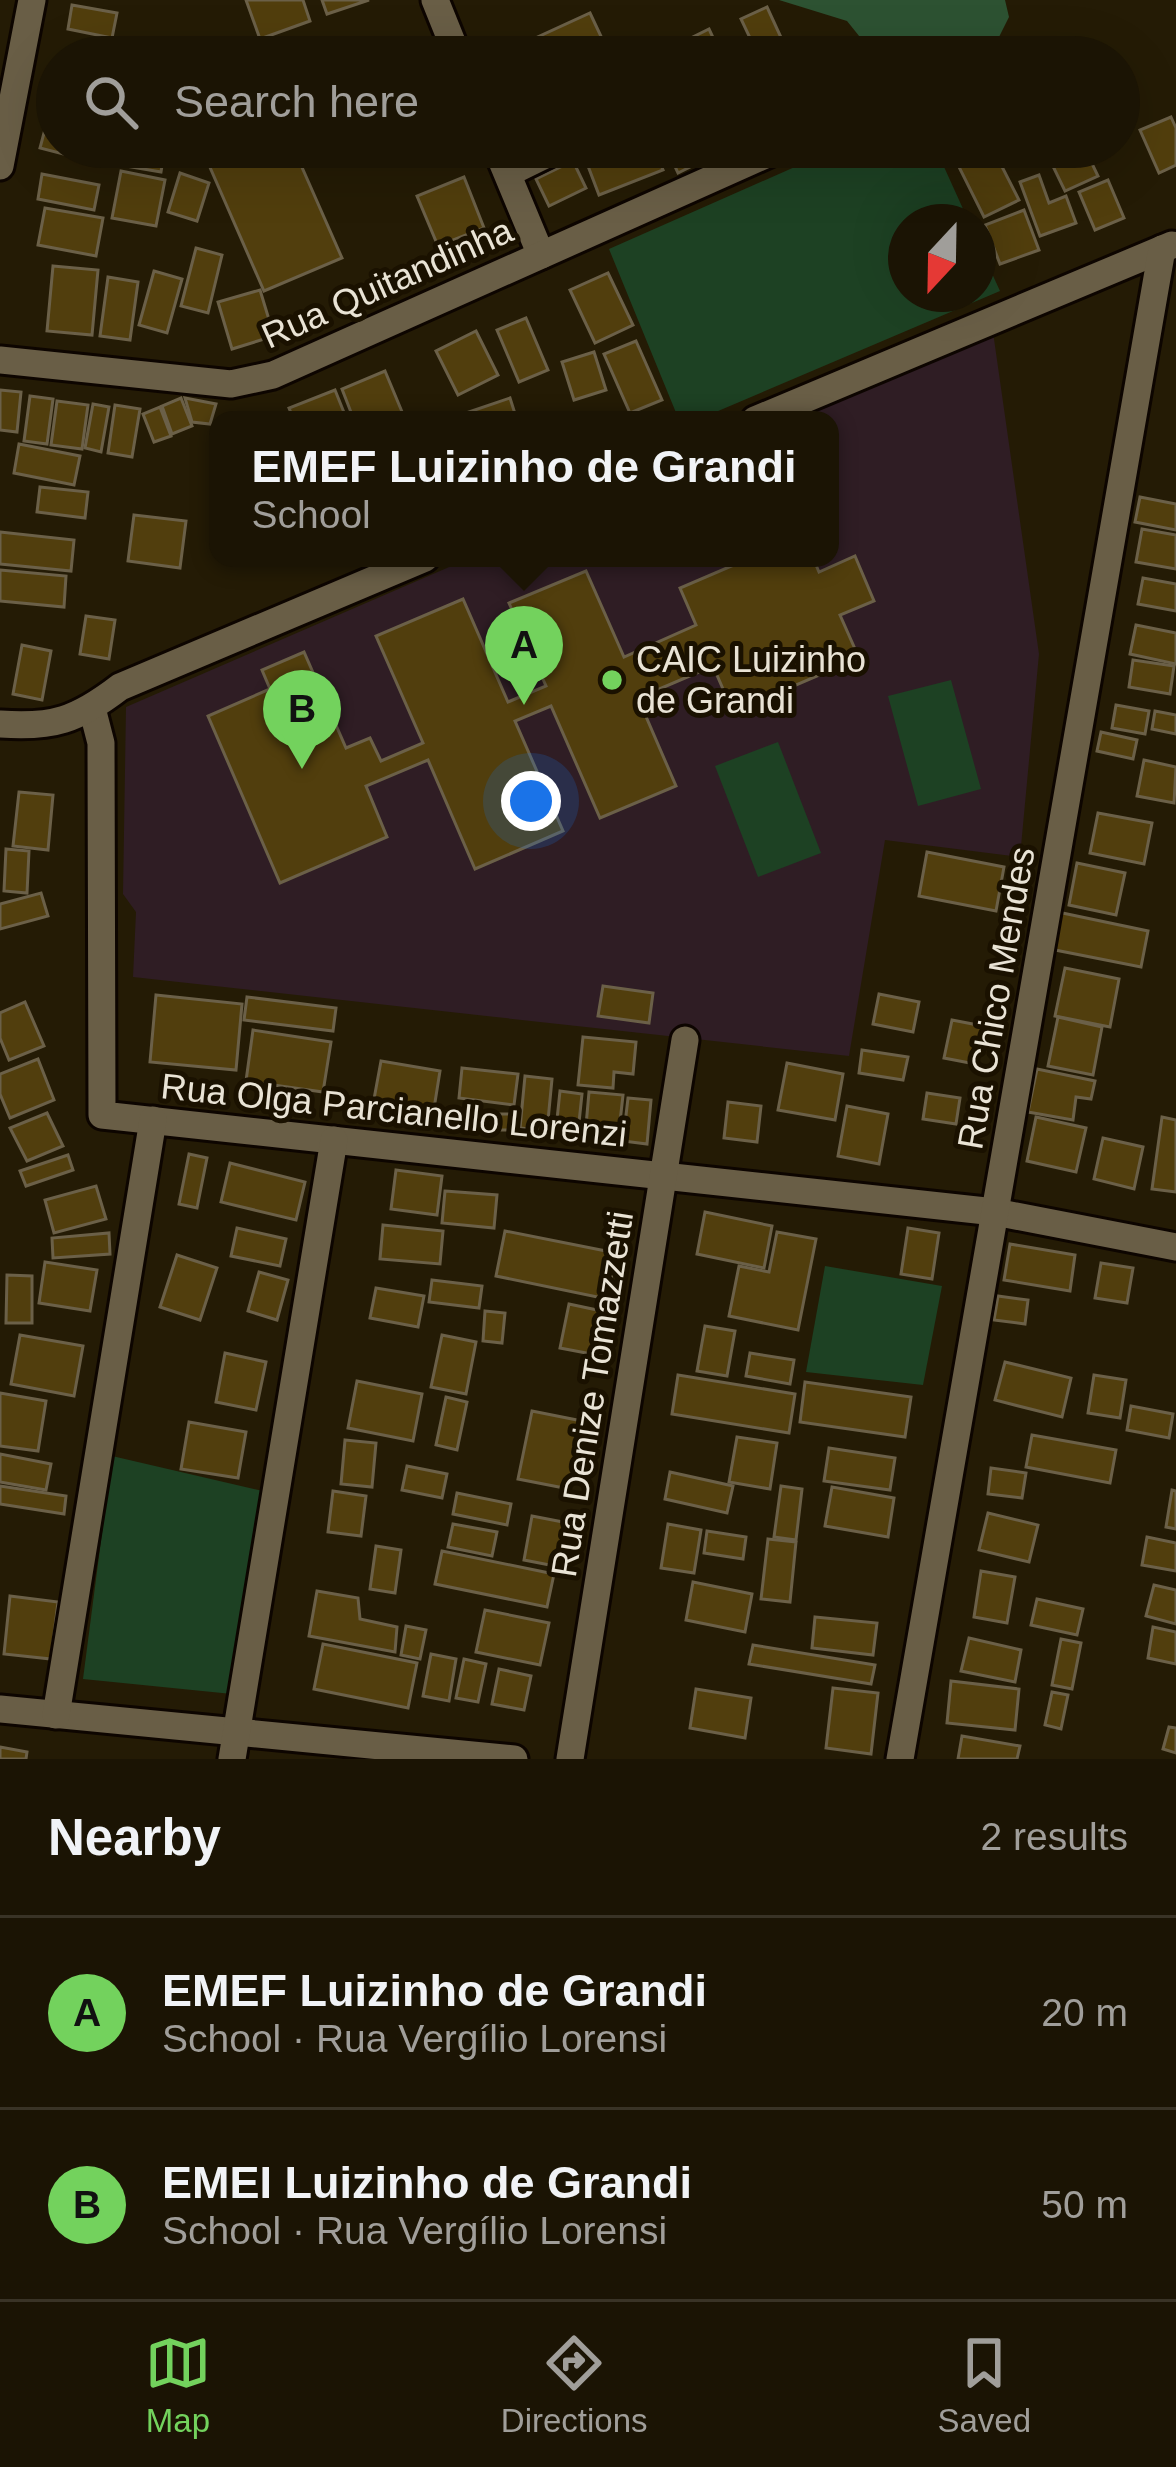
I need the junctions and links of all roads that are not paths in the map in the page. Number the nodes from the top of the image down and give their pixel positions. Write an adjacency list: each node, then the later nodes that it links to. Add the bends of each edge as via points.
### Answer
1 (32, 0): 4 (street)
2 (442, 2): 3 (street)
3 (452, 36)
4 (0, 166)
5 (504, 168): 8 (street)
6 (533, 168): 8 (lane)
7 (735, 168): 10 (street, Rua Quitandinha)
8 (509, 180): 10 (street)
9 (1169, 246): 12 (street); 20 (street, Rua Chico Mendes)
10 (542, 255): 11 (street, Rua Quitandinha, via 273,374 231,384)
11 (0, 360)
12 (776, 411)
13 (404, 567): 14 (street, via 120,686)
14 (92, 709): 15 (street, via 41,727); 17 (street, Rua Olga Parcianello Lorenzi, via 101,743 102,1114)
15 (0, 724)
16 (685, 1040): 19 (street, Rua Denize Tomazzetti)
17 (153, 1120): 18 (street, Rua Olga Parcianello Lorenzi); 23 (street)
18 (334, 1140): 19 (street, Rua Olga Parcianello Lorenzi); 24 (street)
19 (663, 1175): 20 (street, Rua Olga Parcianello Lorenzi); 26 (street, Rua Denize Tomazzetti)
20 (995, 1212): 21 (street, Rua Olga Parcianello Lorenzi); 27 (street, Rua Chico Mendes)
21 (1176, 1247)
22 (0, 1709): 23 (street)
23 (56, 1715): 24 (street)
24 (234, 1746): 25 (street)
25 (514, 1759)
26 (570, 1759)
27 (900, 1759)

